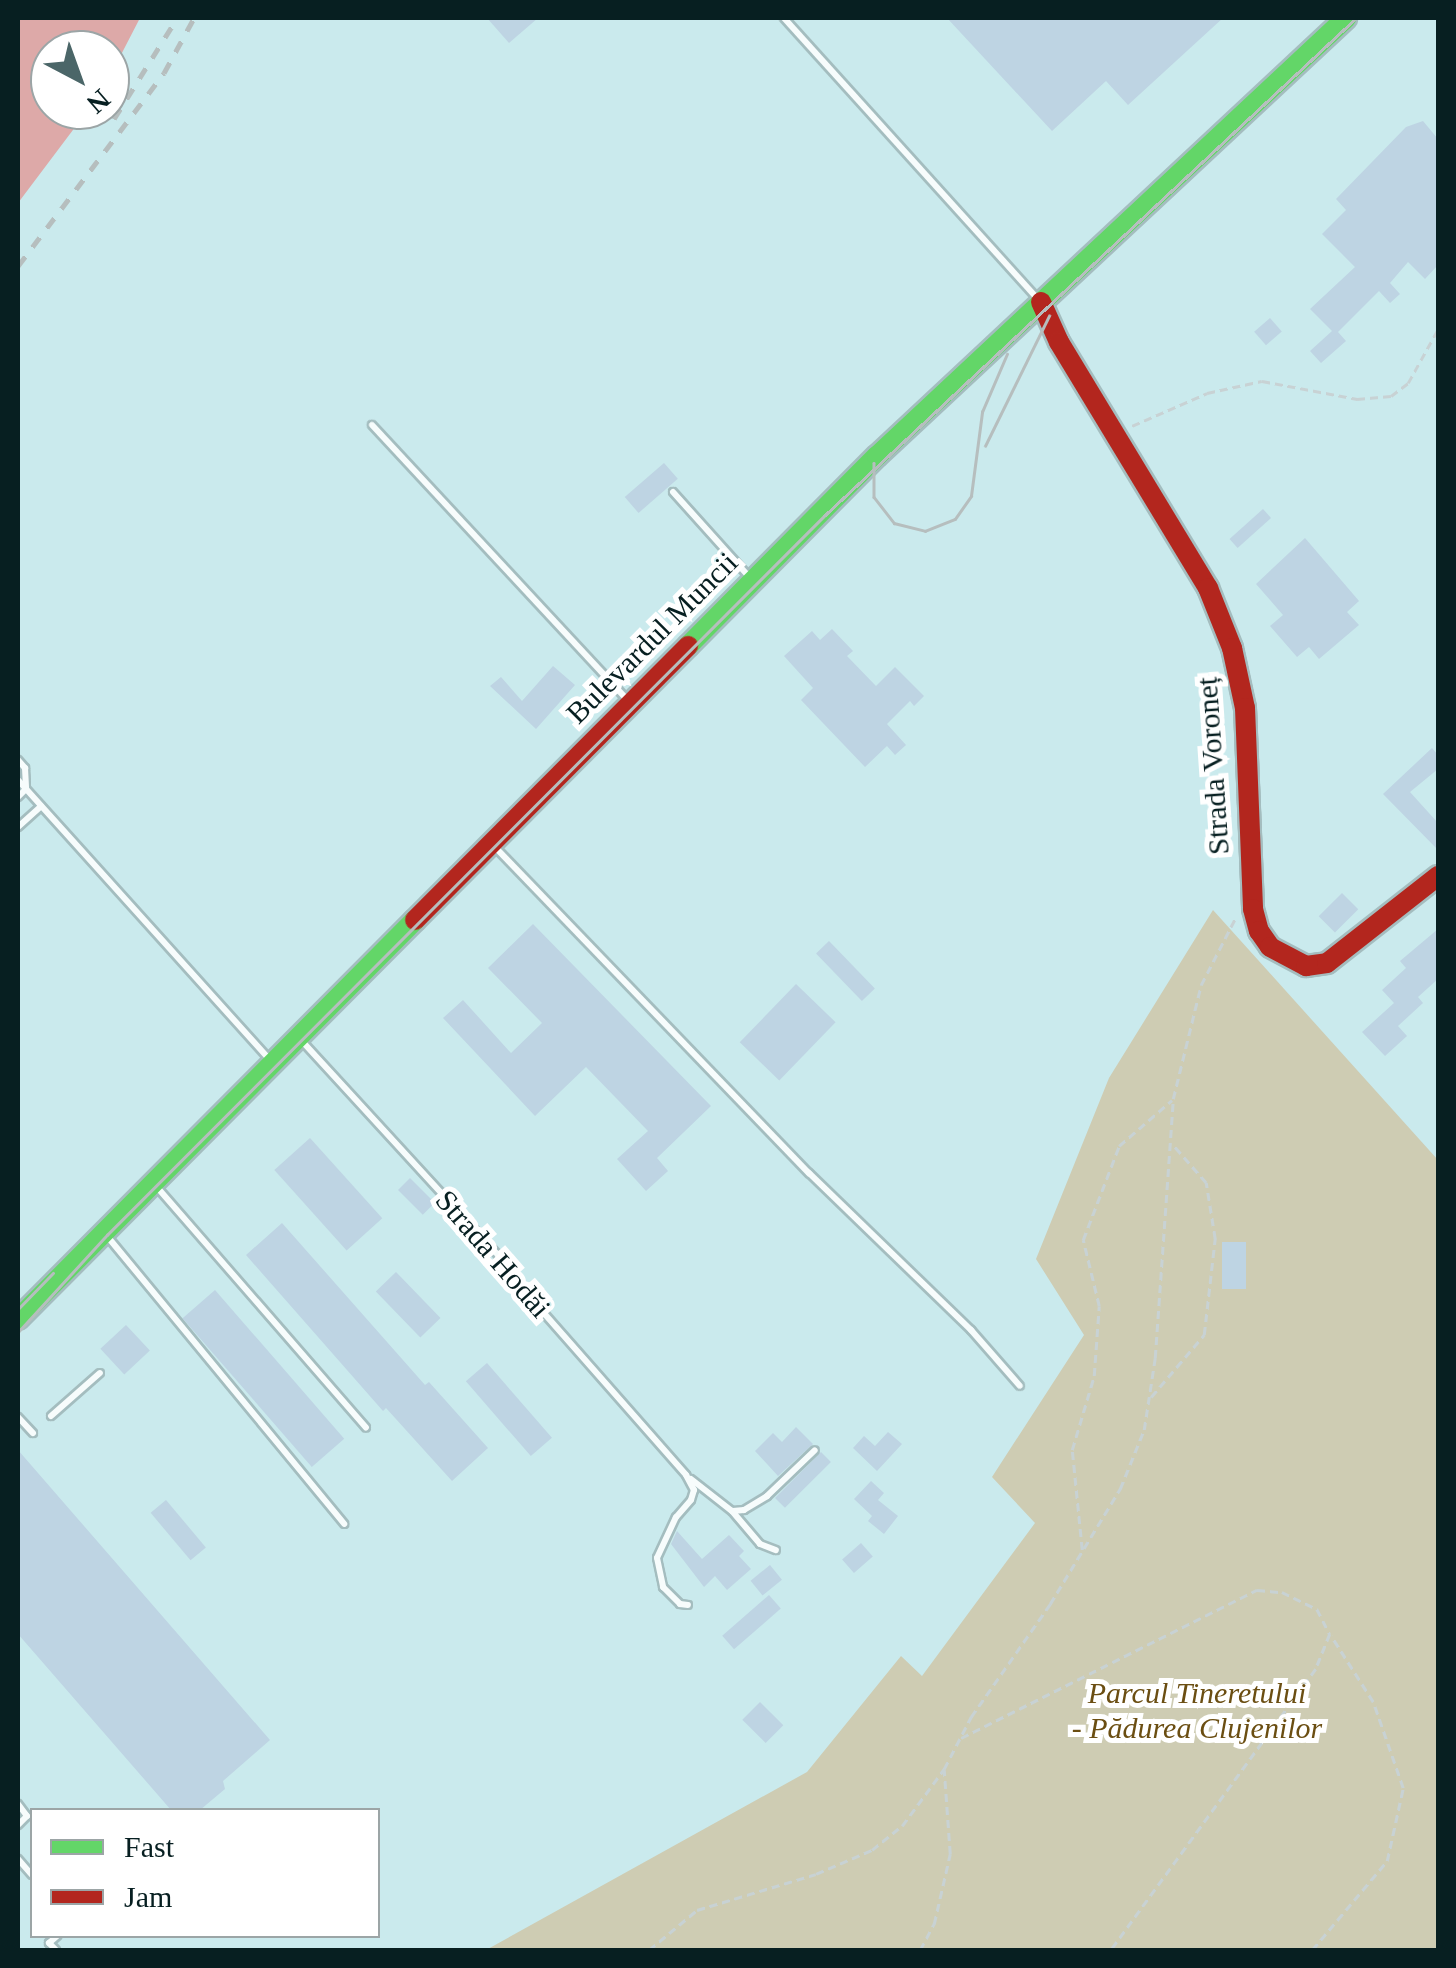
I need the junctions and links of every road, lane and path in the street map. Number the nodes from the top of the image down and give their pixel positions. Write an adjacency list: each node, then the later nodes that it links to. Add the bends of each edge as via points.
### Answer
1 (784, 18): 3 (lane)
2 (1346, 18): 3 (main road, Bulevardul Muncii)
3 (1041, 302): 6 (main road, Strada Voroneț); 8 (main road, Bulevardul Muncii)
4 (1438, 329): 6 (path, via 1408,383 1391,396 1358,399 1277,382 1249,383 1208,393)
5 (372, 425): 9 (lane)
6 (1116, 434): 18 (main road, Strada Voroneț, via 1208,588 1232,648 1245,708)
7 (674, 492): 8 (lane)
8 (752, 580): 9 (main road, Bulevardul Muncii)
9 (630, 703): 16 (main road, Bulevardul Muncii)
10 (18, 760): 12 (lane)
11 (18, 780): 12 (lane)
12 (26, 789): 13 (lane); 14 (lane)
13 (18, 796)
14 (41, 806): 15 (lane); 20 (lane)
15 (18, 827)
16 (490, 842): 19 (main road, Bulevardul Muncii); 27 (lane)
17 (1438, 876): 18 (main road, Strada Voroneț, via 1346,952 1306,966 1270,948 1258,930)
18 (1252, 898): 21 (path, via 1232,920 1201,985)
19 (296, 1036): 20 (main road, Bulevardul Muncii); 34 (lane, Strada Hodăi, via 498,1255)
20 (271, 1061): 23 (main road, Bulevardul Muncii)
21 (1173, 1099): 22 (path); 38 (path, via 1120,1146 1083,1240 1099,1306 1094,1376 1072,1450)
22 (1171, 1143): 28 (path); 28 (path, via 1206,1183 1216,1239 1204,1335)
23 (152, 1182): 24 (main road, Bulevardul Muncii); 31 (lane)
24 (103, 1231): 25 (main road, Bulevardul Muncii); 36 (lane)
25 (18, 1319)
26 (100, 1372): 29 (lane)
27 (1020, 1386)
28 (1148, 1400): 38 (path, via 1144,1430 1120,1489)
29 (51, 1416)
30 (18, 1417): 32 (lane)
31 (366, 1428)
32 (32, 1433)
33 (815, 1450): 35 (lane, via 767,1496)
34 (686, 1475): 35 (lane, Strada Hodăi); 39 (lane, via 691,1500 658,1558 663,1587)
35 (732, 1511): 37 (lane, Strada Hodăi, via 760,1544)
36 (344, 1524)
37 (776, 1550)
38 (1082, 1552): 41 (path)
39 (688, 1605)
40 (1330, 1634): 41 (path, via 1317,1608 1282,1592 1257,1590); 47 (path, via 1316,1668); 48 (path, via 1373,1702 1403,1788 1387,1861)
41 (960, 1739): 42 (path)
42 (944, 1768): 45 (path, via 902,1826 872,1850 698,1910); 46 (path, via 950,1854 934,1924)
43 (18, 1804): 44 (lane, via 28,1816)
44 (18, 1825)
45 (649, 1950)
46 (920, 1950)
47 (1111, 1950)
48 (1312, 1950)

